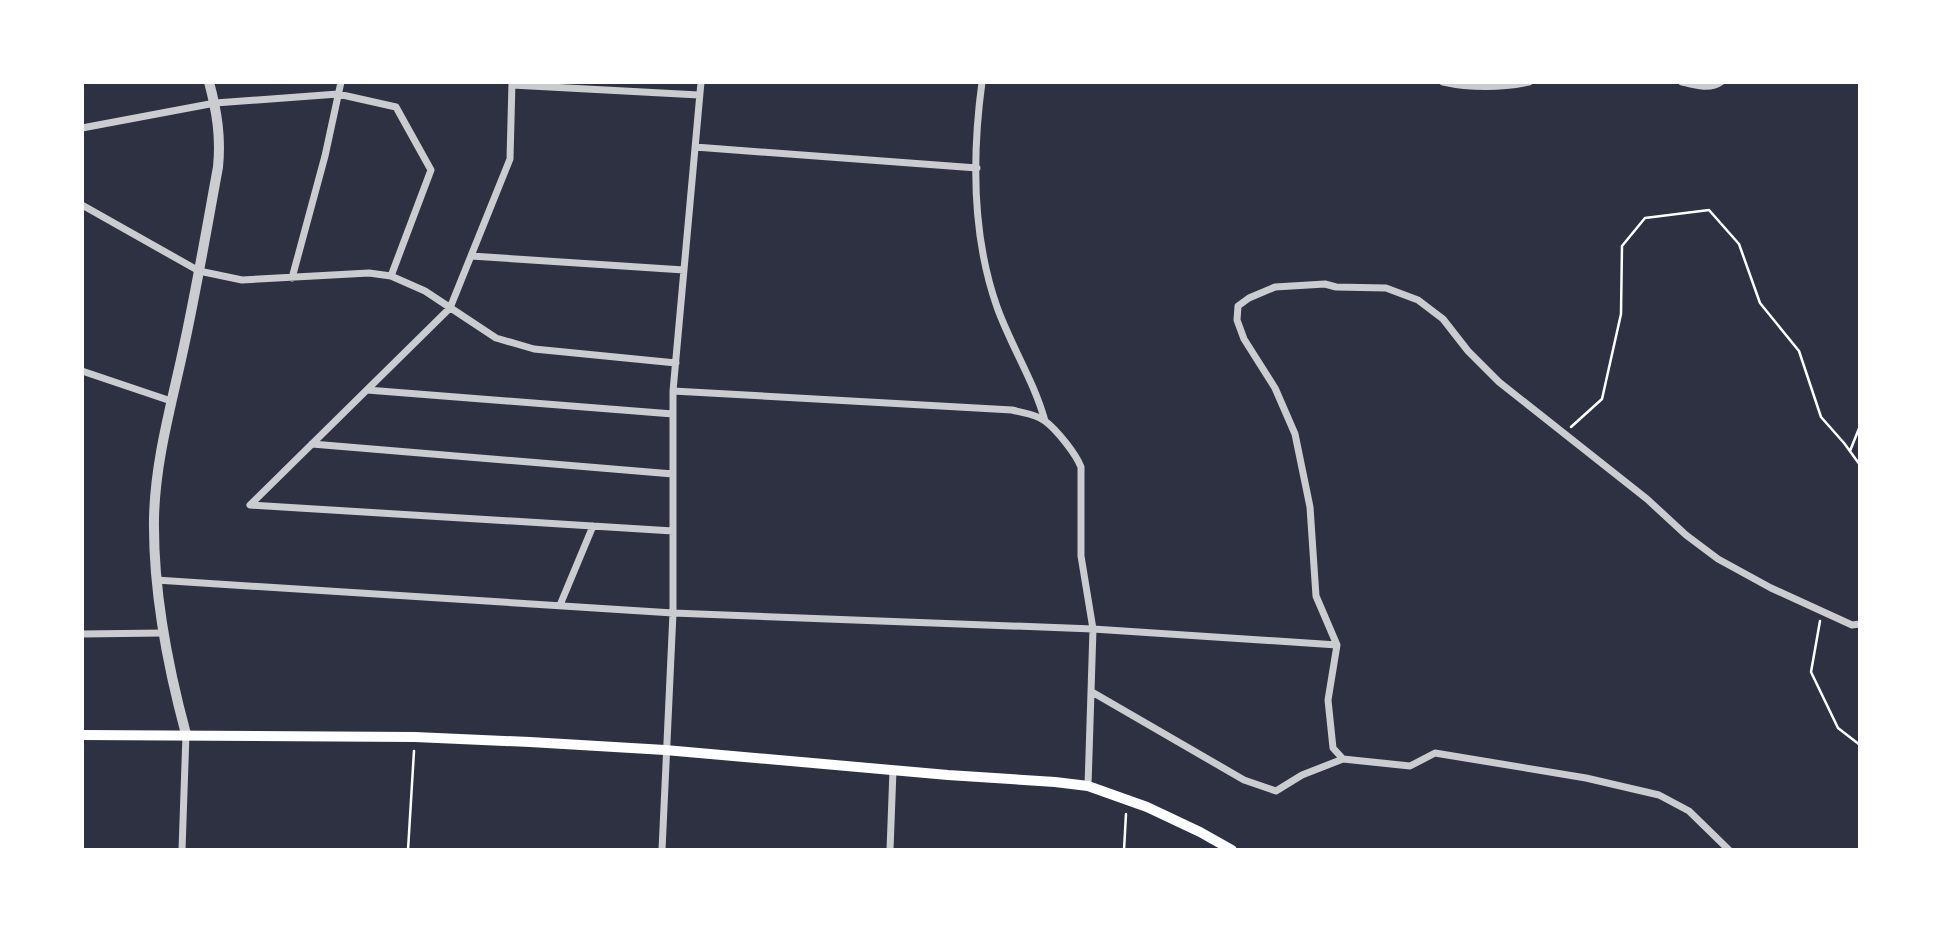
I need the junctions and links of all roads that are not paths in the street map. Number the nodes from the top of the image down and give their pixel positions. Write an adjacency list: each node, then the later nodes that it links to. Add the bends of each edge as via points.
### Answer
1 (209, 82): 12 (street)
2 (341, 82): 10 (street)
3 (701, 82): 11 (street)
4 (982, 82): 15 (street)
5 (1443, 82): 6 (street)
6 (1529, 82)
7 (1682, 82): 8 (street)
8 (1721, 82)
9 (512, 83): 11 (street); 17 (street, via 510,159)
10 (338, 94): 12 (street); 20 (street, via 396,107 431,170); 21 (street)
11 (699, 95): 14 (street)
12 (215, 103): 13 (street); 19 (street, via 219,167)
13 (82, 128)
14 (695, 147): 15 (street); 18 (street)
15 (977, 168): 29 (street, via 977,222 987,274)
16 (82, 205): 19 (street)
17 (471, 256): 18 (street); 22 (street)
18 (684, 270): 23 (street)
19 (199, 271): 21 (street, via 242,280); 27 (street)
20 (391, 276): 21 (street); 22 (street)
21 (292, 278)
22 (450, 308): 23 (street, via 496,338 534,349); 25 (street)
23 (676, 363): 26 (street)
24 (82, 371): 27 (street)
25 (367, 390): 28 (street); 30 (street)
26 (673, 391): 28 (street); 29 (street, via 1012,410)
27 (171, 401): 34 (street, via 154,517)
28 (673, 414): 31 (street)
29 (1045, 421): 38 (street, via 1081,467 1081,556)
30 (312, 444): 31 (street); 32 (street, via 250,505)
31 (673, 474): 33 (street)
32 (593, 526): 33 (street); 35 (street)
33 (673, 531): 36 (street)
34 (156, 580): 35 (street); 39 (street)
35 (560, 605): 36 (street)
36 (673, 612): 38 (street); 45 (street)
37 (1860, 624): 41 (street, via 1852,625 1771,588 1718,559 1499,382 1443,319 1418,300 1386,288 1275,287 1238,306 1237,320 1295,434 1310,507 1317,596)
38 (1093, 629): 41 (street); 42 (street)
39 (163, 633): 40 (street); 43 (street)
40 (82, 634)
41 (1337, 645): 46 (street, via 1328,700 1333,748)
42 (1092, 692): 46 (street, via 1244,780 1276,791); 48 (street)
43 (186, 734): 44 (main road); 45 (main road, via 415,737); 49 (street)
44 (82, 735)
45 (665, 750): 47 (main road); 50 (street)
46 (1343, 759): 53 (street, via 1410,766 1435,753 1659,795 1689,811)
47 (893, 770): 48 (main road); 51 (street)
48 (1088, 786): 52 (main road, via 1171,818)
49 (182, 850)
50 (662, 850)
51 (890, 850)
52 (1232, 850)
53 (1729, 850)

